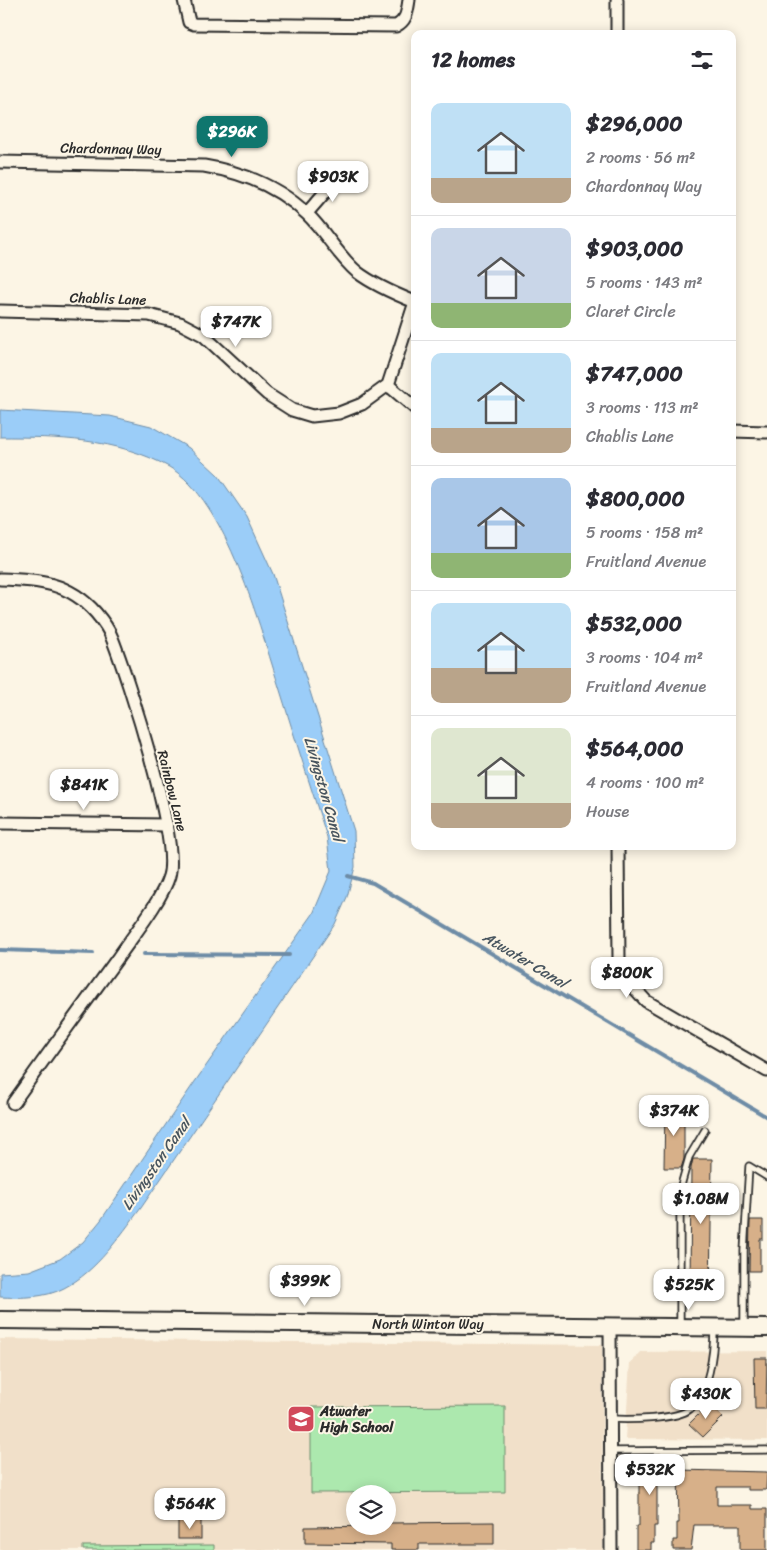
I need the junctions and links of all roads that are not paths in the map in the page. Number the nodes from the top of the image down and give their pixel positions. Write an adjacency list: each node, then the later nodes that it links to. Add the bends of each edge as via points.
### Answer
1 (184, 0): 2 (street, via 189,22 194,24 396,26 404,22)
2 (409, 0)
3 (617, 0): 4 (street)
4 (617, 30)
5 (0, 162): 7 (street, Chardonnay Way, via 204,166 226,170 270,187)
6 (340, 175): 7 (street)
7 (307, 213): 8 (street, Chardonnay Way, via 357,271 386,290)
8 (411, 300)
9 (0, 311): 11 (street, Chablis Lane, via 149,315 180,323 203,336 267,394 292,410 312,416 339,413 362,404)
10 (411, 314): 11 (street)
11 (388, 385): 12 (street)
12 (411, 405)
13 (736, 432): 14 (street)
14 (767, 432)
15 (0, 579): 17 (street, Rainbow Lane, via 38,580 67,589 95,612 112,636)
16 (0, 823): 17 (street)
17 (167, 825): 20 (street, Rainbow Lane, via 171,848 169,875 158,897)
18 (618, 850): 19 (street, via 619,960 626,979 646,1001)
19 (767, 1071)
20 (13, 1102)
21 (705, 1130): 25 (lane, via 688,1157 680,1189)
22 (767, 1177): 27 (lane, via 749,1166)
23 (0, 1320): 24 (main road, North Winton Way)
24 (610, 1325): 25 (main road, North Winton Way); 29 (street)
25 (680, 1326): 26 (main road, North Winton Way)
26 (714, 1327): 27 (main road, North Winton Way); 29 (lane, via 714,1355 691,1409 682,1414 640,1421)
27 (744, 1327): 28 (main road, North Winton Way)
28 (767, 1328)
29 (610, 1419): 31 (street)
30 (767, 1450): 31 (lane)
31 (610, 1451): 32 (street)
32 (609, 1549)

